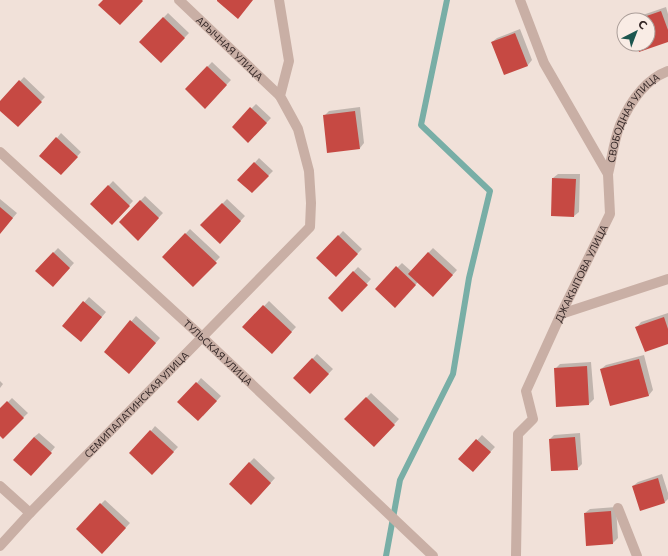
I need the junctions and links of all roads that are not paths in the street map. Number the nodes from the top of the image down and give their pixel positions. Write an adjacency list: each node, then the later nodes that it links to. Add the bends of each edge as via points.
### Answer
1 (179, 0): 5 (street, АРЫЧНАЯ УЛИЦА)
2 (279, 0): 5 (street, via 289,61)
3 (520, 0): 7 (street, ДЖАКЫПОВА УЛИЦА, via 544,63)
4 (668, 71): 7 (street, СВОБОДНАЯ УЛИЦА, via 658,75 636,95 619,126)
5 (280, 96): 8 (street, АРЫЧНАЯ УЛИЦА, via 298,129 309,171)
6 (0, 152): 11 (street, ТУЛЬСКАЯ УЛИЦА)
7 (608, 174): 10 (street, ДЖАКЫПОВА УЛИЦА, via 610,214)
8 (310, 227): 11 (street, СЕМИПАЛАТИНСКАЯ УЛИЦА)
9 (668, 279): 10 (street)
10 (561, 314): 17 (street, ДЖАКЫПОВА УЛИЦА, via 526,391 532,419 518,434)
11 (202, 337): 14 (street, СЕМИПАЛАТИНСКАЯ УЛИЦА); 16 (street, ТУЛЬСКАЯ УЛИЦА)
12 (0, 486): 14 (street)
13 (618, 508): 18 (street)
14 (30, 513): 15 (street, СЕМИПАЛАТИНСКАЯ УЛИЦА)
15 (0, 546)
16 (433, 556)
17 (516, 556)
18 (637, 556)

